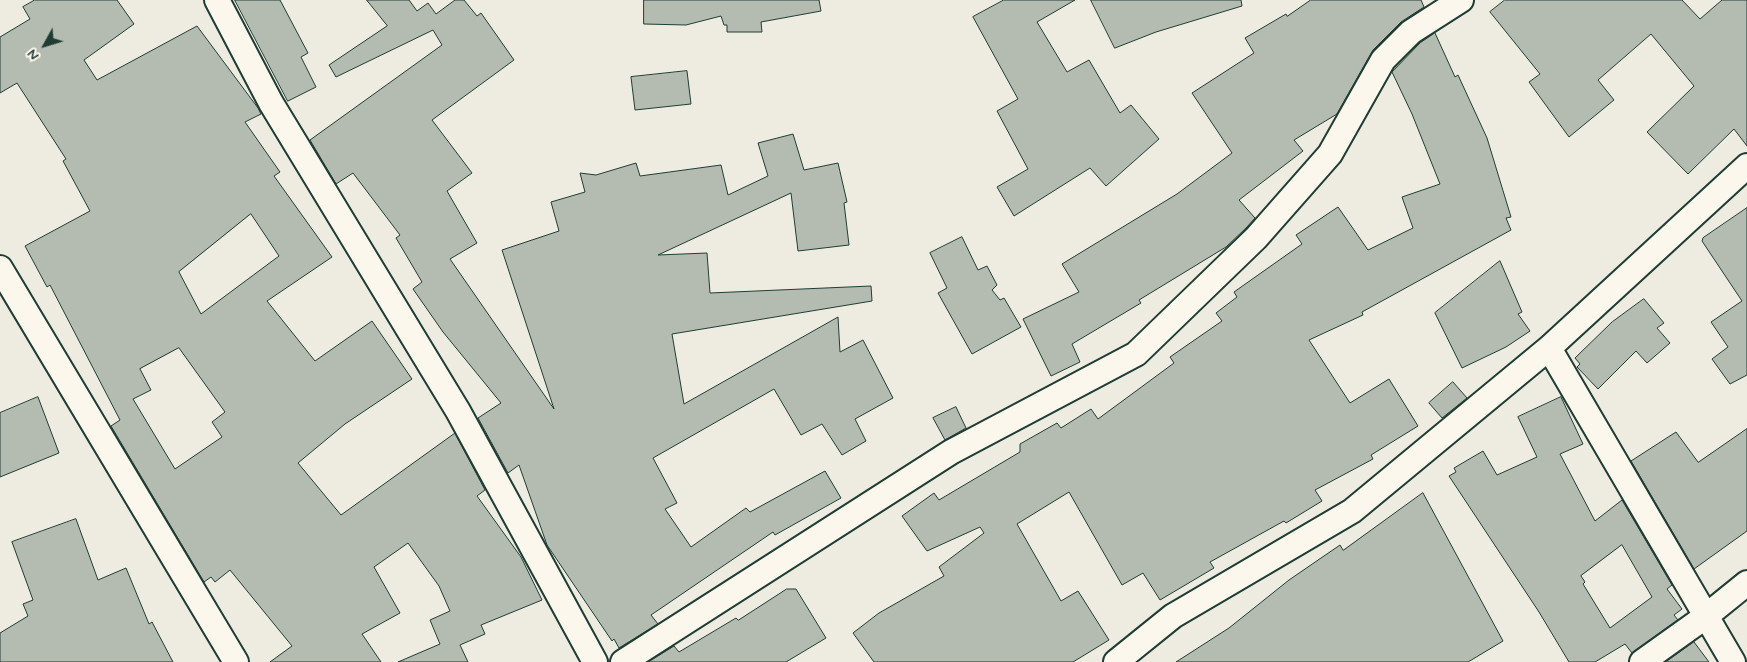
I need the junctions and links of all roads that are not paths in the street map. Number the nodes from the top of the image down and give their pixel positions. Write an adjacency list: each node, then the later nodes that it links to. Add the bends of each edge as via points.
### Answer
1 (217, 0): 10 (street, via 271,103 458,411)
2 (1461, 0): 11 (street, via 1411,32 1383,60 1330,154 1256,238 1136,354 951,452)
3 (1747, 166): 6 (street)
4 (0, 268): 5 (street)
5 (6, 290): 9 (street)
6 (1549, 348): 8 (street); 12 (street, via 1352,510 1173,616)
7 (1747, 583): 8 (street)
8 (1705, 617): 13 (street); 14 (street)
9 (236, 662)
10 (595, 662)
11 (623, 662)
12 (1116, 662)
13 (1642, 662)
14 (1733, 662)

